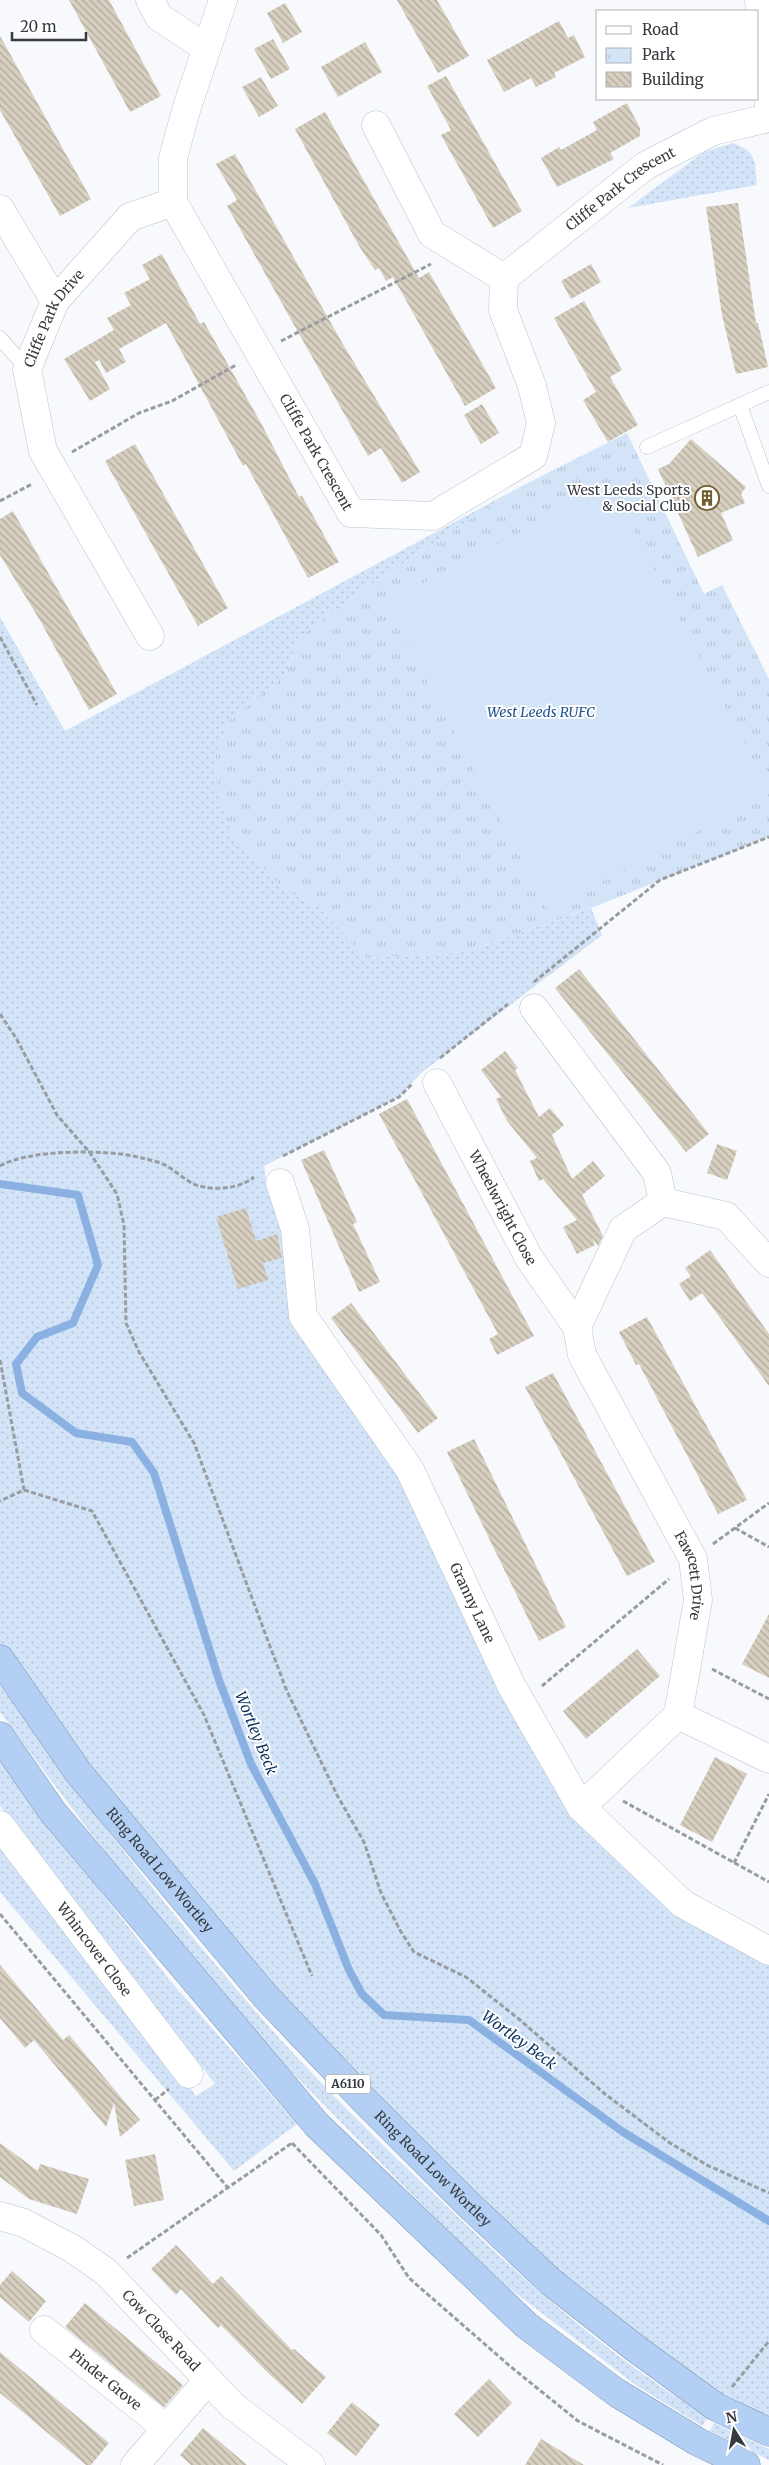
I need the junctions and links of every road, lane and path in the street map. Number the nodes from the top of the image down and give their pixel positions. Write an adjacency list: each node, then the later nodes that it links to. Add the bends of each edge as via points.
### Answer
1 (150, 0): 4 (street, via 159,17)
2 (223, 0): 4 (street, Cliffe Park Crescent)
3 (759, 0): 5 (street)
4 (206, 48): 8 (street, Cliffe Park Crescent, via 173,158)
5 (769, 106)
6 (769, 118): 11 (street, Cliffe Park Crescent, via 713,131 645,166)
7 (376, 125): 10 (street, via 432,234)
8 (173, 202): 12 (street, Cliffe Park Drive, via 130,217); 14 (street, Cliffe Park Crescent)
9 (0, 209): 12 (street)
10 (458, 250): 11 (street); 14 (path)
11 (504, 278): 14 (street, Cliffe Park Crescent, via 503,310 532,386 541,423 533,456 433,516 351,513)
12 (55, 301): 15 (street, Cliffe Park Drive)
13 (0, 338): 15 (lane)
14 (259, 352): 19 (path, via 172,401 139,413)
15 (27, 369): 19 (street, Cliffe Park Drive, via 43,451)
16 (769, 392): 17 (lane)
17 (740, 405): 18 (lane); 20 (lane)
18 (647, 447)
19 (53, 468): 21 (path); 22 (street, Cliffe Park Drive)
20 (769, 486)
21 (0, 501)
22 (150, 636)
23 (0, 638): 24 (path)
24 (37, 705)
25 (769, 837): 26 (path, via 660,880)
26 (526, 998): 28 (path); 32 (street, via 657,1173)
27 (0, 1014): 29 (path, via 57,1115)
28 (429, 1075): 31 (path); 34 (street, Wheelwright Close, via 529,1258)
29 (90, 1153): 30 (path, via 41,1154 11,1160); 31 (path, via 140,1157 165,1164 195,1185 213,1188 249,1182); 61 (path, via 117,1194 124,1225 126,1324 139,1352 194,1443 286,1689 338,1797 364,1842 381,1893 414,1952 466,1977 605,2094 670,2143 707,2166)
30 (0, 1166)
31 (273, 1171): 45 (street, Granny Lane, via 295,1229 303,1316 410,1470)
32 (664, 1202): 33 (street, via 726,1216); 34 (street, via 623,1229)
33 (769, 1263)
34 (577, 1327): 41 (street, Fawcett Drive, via 582,1355)
35 (0, 1360): 36 (path)
36 (24, 1490): 37 (path); 56 (path, via 92,1511 204,1715)
37 (0, 1501)
38 (769, 1503): 39 (path)
39 (735, 1528): 40 (path); 41 (path)
40 (769, 1547)
41 (693, 1559): 42 (street, Fawcett Drive, via 698,1600); 45 (path)
42 (688, 1657): 44 (path); 46 (street, Fawcett Drive)
43 (0, 1659): 67 (highway, Ring Road Low Wortley / A6110, via 78,1772 266,1997 365,2101 551,2282 716,2406)
44 (769, 1699)
45 (522, 1704): 50 (street, Granny Lane)
46 (678, 1715): 48 (street); 50 (street)
47 (0, 1736): 58 (highway, via 52,1811)
48 (769, 1760)
49 (769, 1794): 52 (path)
50 (591, 1798): 52 (path); 55 (street, Granny Lane, via 683,1904)
51 (0, 1825): 57 (street, Whincover Close)
52 (734, 1863): 53 (path)
53 (769, 1882)
54 (0, 1914): 60 (path)
55 (769, 1951)
56 (312, 1976)
57 (189, 2074)
58 (316, 2125): 59 (path); 71 (highway, via 526,2325 618,2393 698,2442)
59 (292, 2143): 60 (path); 70 (path, via 381,2235 409,2278 482,2342 578,2421)
60 (228, 2188): 63 (path)
61 (769, 2193)
62 (0, 2216): 63 (street, Cow Close Road, via 24,2223 73,2248)
63 (106, 2272): 65 (street, Cow Close Road)
64 (44, 2330): 66 (street, Pinder Grove)
65 (208, 2380): 66 (street); 69 (street, Cow Close Road, via 233,2406)
66 (166, 2428): 68 (street)
67 (769, 2432)
68 (135, 2465)
69 (311, 2465)
70 (663, 2465)
71 (746, 2465)

